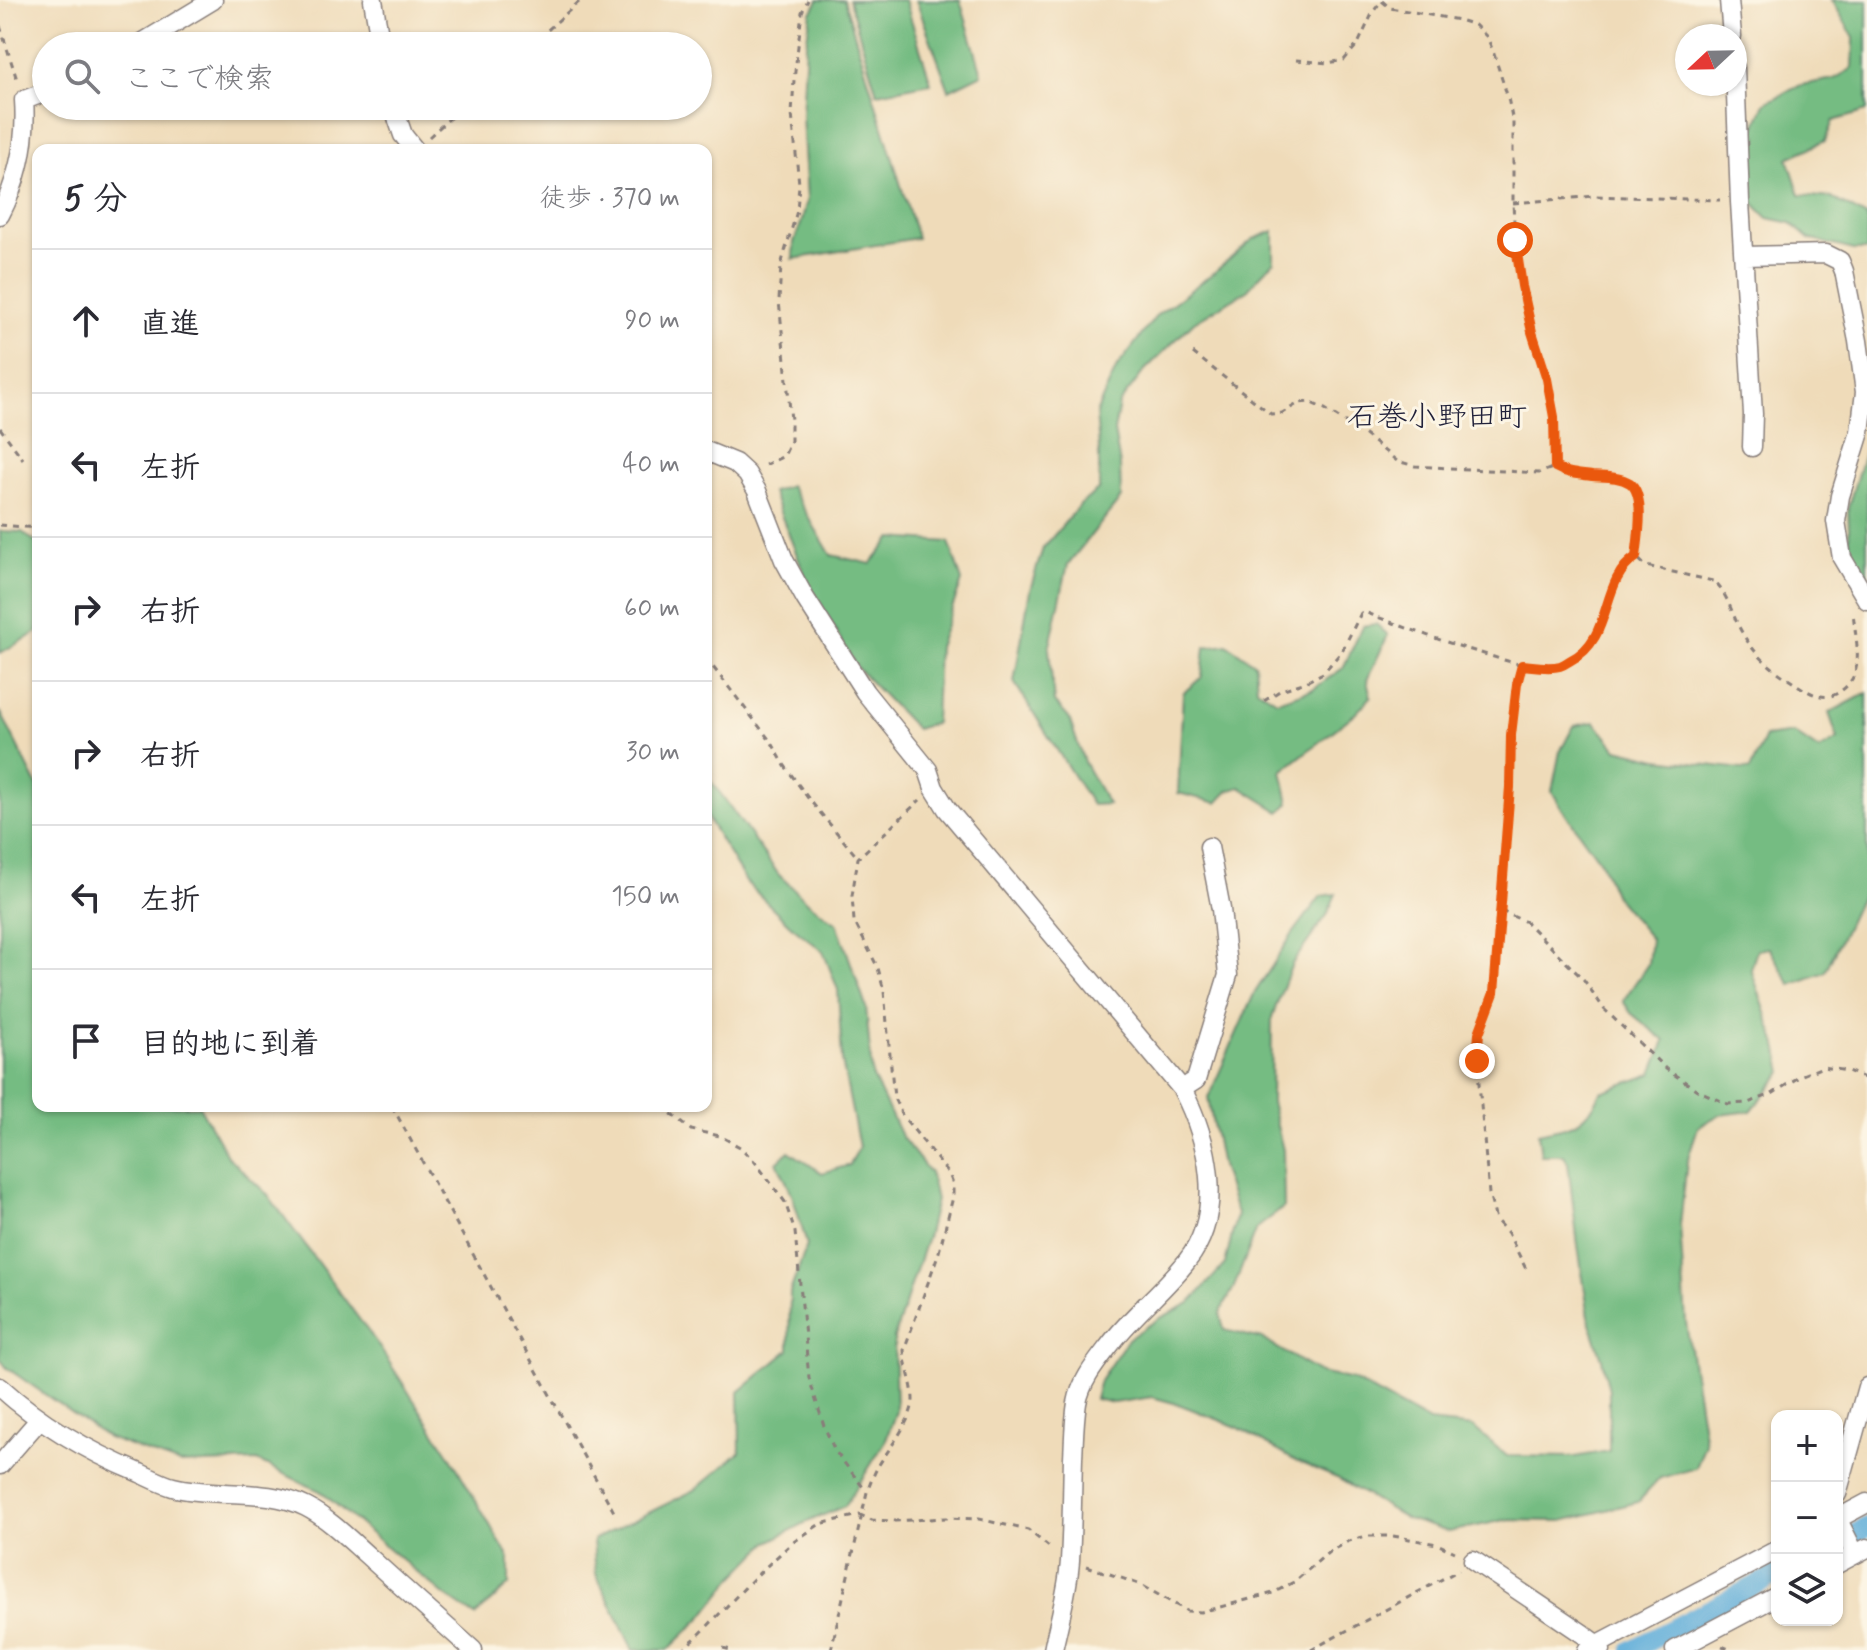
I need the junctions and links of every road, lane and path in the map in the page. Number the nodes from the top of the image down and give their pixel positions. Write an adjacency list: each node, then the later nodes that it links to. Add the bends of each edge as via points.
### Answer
1 (213, 0): 9 (street)
2 (373, 0): 10 (street)
3 (581, 0): 11 (path)
4 (808, 0): 30 (path, via 800,21 793,91 797,211 781,265 779,301 791,441 784,456)
5 (1382, 0): 12 (path, via 1344,60); 21 (path, via 1390,8 1475,25 1487,37 1513,122)
6 (1729, 0): 7 (street)
7 (1731, 24)
8 (0, 26): 15 (path)
9 (160, 32)
10 (379, 32)
11 (546, 32)
12 (1296, 60)
13 (1736, 96): 20 (street)
14 (32, 97): 15 (street)
15 (24, 100): 22 (street, via 22,156)
16 (396, 120): 18 (street)
17 (448, 120): 19 (path)
18 (410, 144)
19 (422, 144)
20 (1740, 202): 21 (path, via 1595,196); 23 (street)
21 (1513, 203): 29 (path, via 1522,286 1554,417)
22 (0, 215)
23 (1744, 256): 26 (street); 34 (street, via 1826,254 1840,261 1844,271 1865,392 1836,521 1842,558)
24 (1193, 353): 29 (path, via 1271,414 1309,402 1361,432 1397,461 1539,473)
25 (0, 428): 28 (path)
26 (1752, 447)
27 (712, 453): 30 (street)
28 (23, 459)
29 (1555, 467): 33 (path, via 1565,473 1617,478 1637,491)
30 (747, 474): 38 (street, via 805,598 865,692 928,770)
31 (0, 525): 32 (path)
32 (32, 528)
33 (1636, 557): 34 (path, via 1646,566 1713,581 1722,588 1760,659 1820,697 1848,688 1859,671); 35 (path, via 1617,580 1592,644 1559,667)
34 (1860, 601)
35 (1522, 665): 37 (path, via 1361,613 1342,651 1323,673); 41 (path, via 1511,735)
36 (712, 666): 40 (path)
37 (1264, 701)
38 (934, 788): 40 (path); 43 (street)
39 (1209, 847): 43 (street, via 1228,975 1196,1080)
40 (858, 858): 52 (path, via 854,921 884,991 894,1098 953,1184 939,1252 904,1350 913,1405)
41 (1501, 911): 42 (path, via 1526,922 1584,980 1604,1009 1666,1069 1697,1090 1728,1104 1748,1103 1823,1067); 46 (path, via 1494,993 1479,1033 1477,1061 1489,1194 1496,1220)
42 (1867, 1079)
43 (1182, 1089): 61 (street, via 1197,1122 1208,1171 1210,1205 1204,1231 1189,1260 1088,1374 1077,1402)
44 (395, 1112): 54 (path)
45 (669, 1112): 52 (path, via 691,1130 740,1147 785,1202 795,1232 809,1378 835,1451)
46 (1526, 1269)
47 (0, 1387): 49 (street)
48 (1867, 1387): 51 (street)
49 (39, 1420): 50 (street); 65 (street, via 172,1487 307,1507)
50 (0, 1465)
51 (1840, 1482)
52 (867, 1492): 55 (path)
53 (1867, 1503): 56 (street)
54 (614, 1512)
55 (860, 1515): 61 (path, via 895,1521 979,1519 1028,1530); 66 (path, via 820,1524 792,1543); 68 (path)
56 (1843, 1517)
57 (1843, 1528): 58 (street)
58 (1858, 1550)
59 (1771, 1553): 64 (street)
60 (1473, 1560): 61 (path, via 1437,1544 1366,1536 1330,1551 1273,1593 1201,1612 1175,1606 1122,1577); 64 (street); 70 (path)
61 (1070, 1564): 69 (street)
62 (1771, 1599): 71 (street)
63 (723, 1648): 67 (path)
64 (1596, 1648)
65 (473, 1650)
66 (681, 1650)
67 (731, 1650)
68 (831, 1650)
69 (1053, 1650)
70 (1311, 1650)
71 (1675, 1650)

